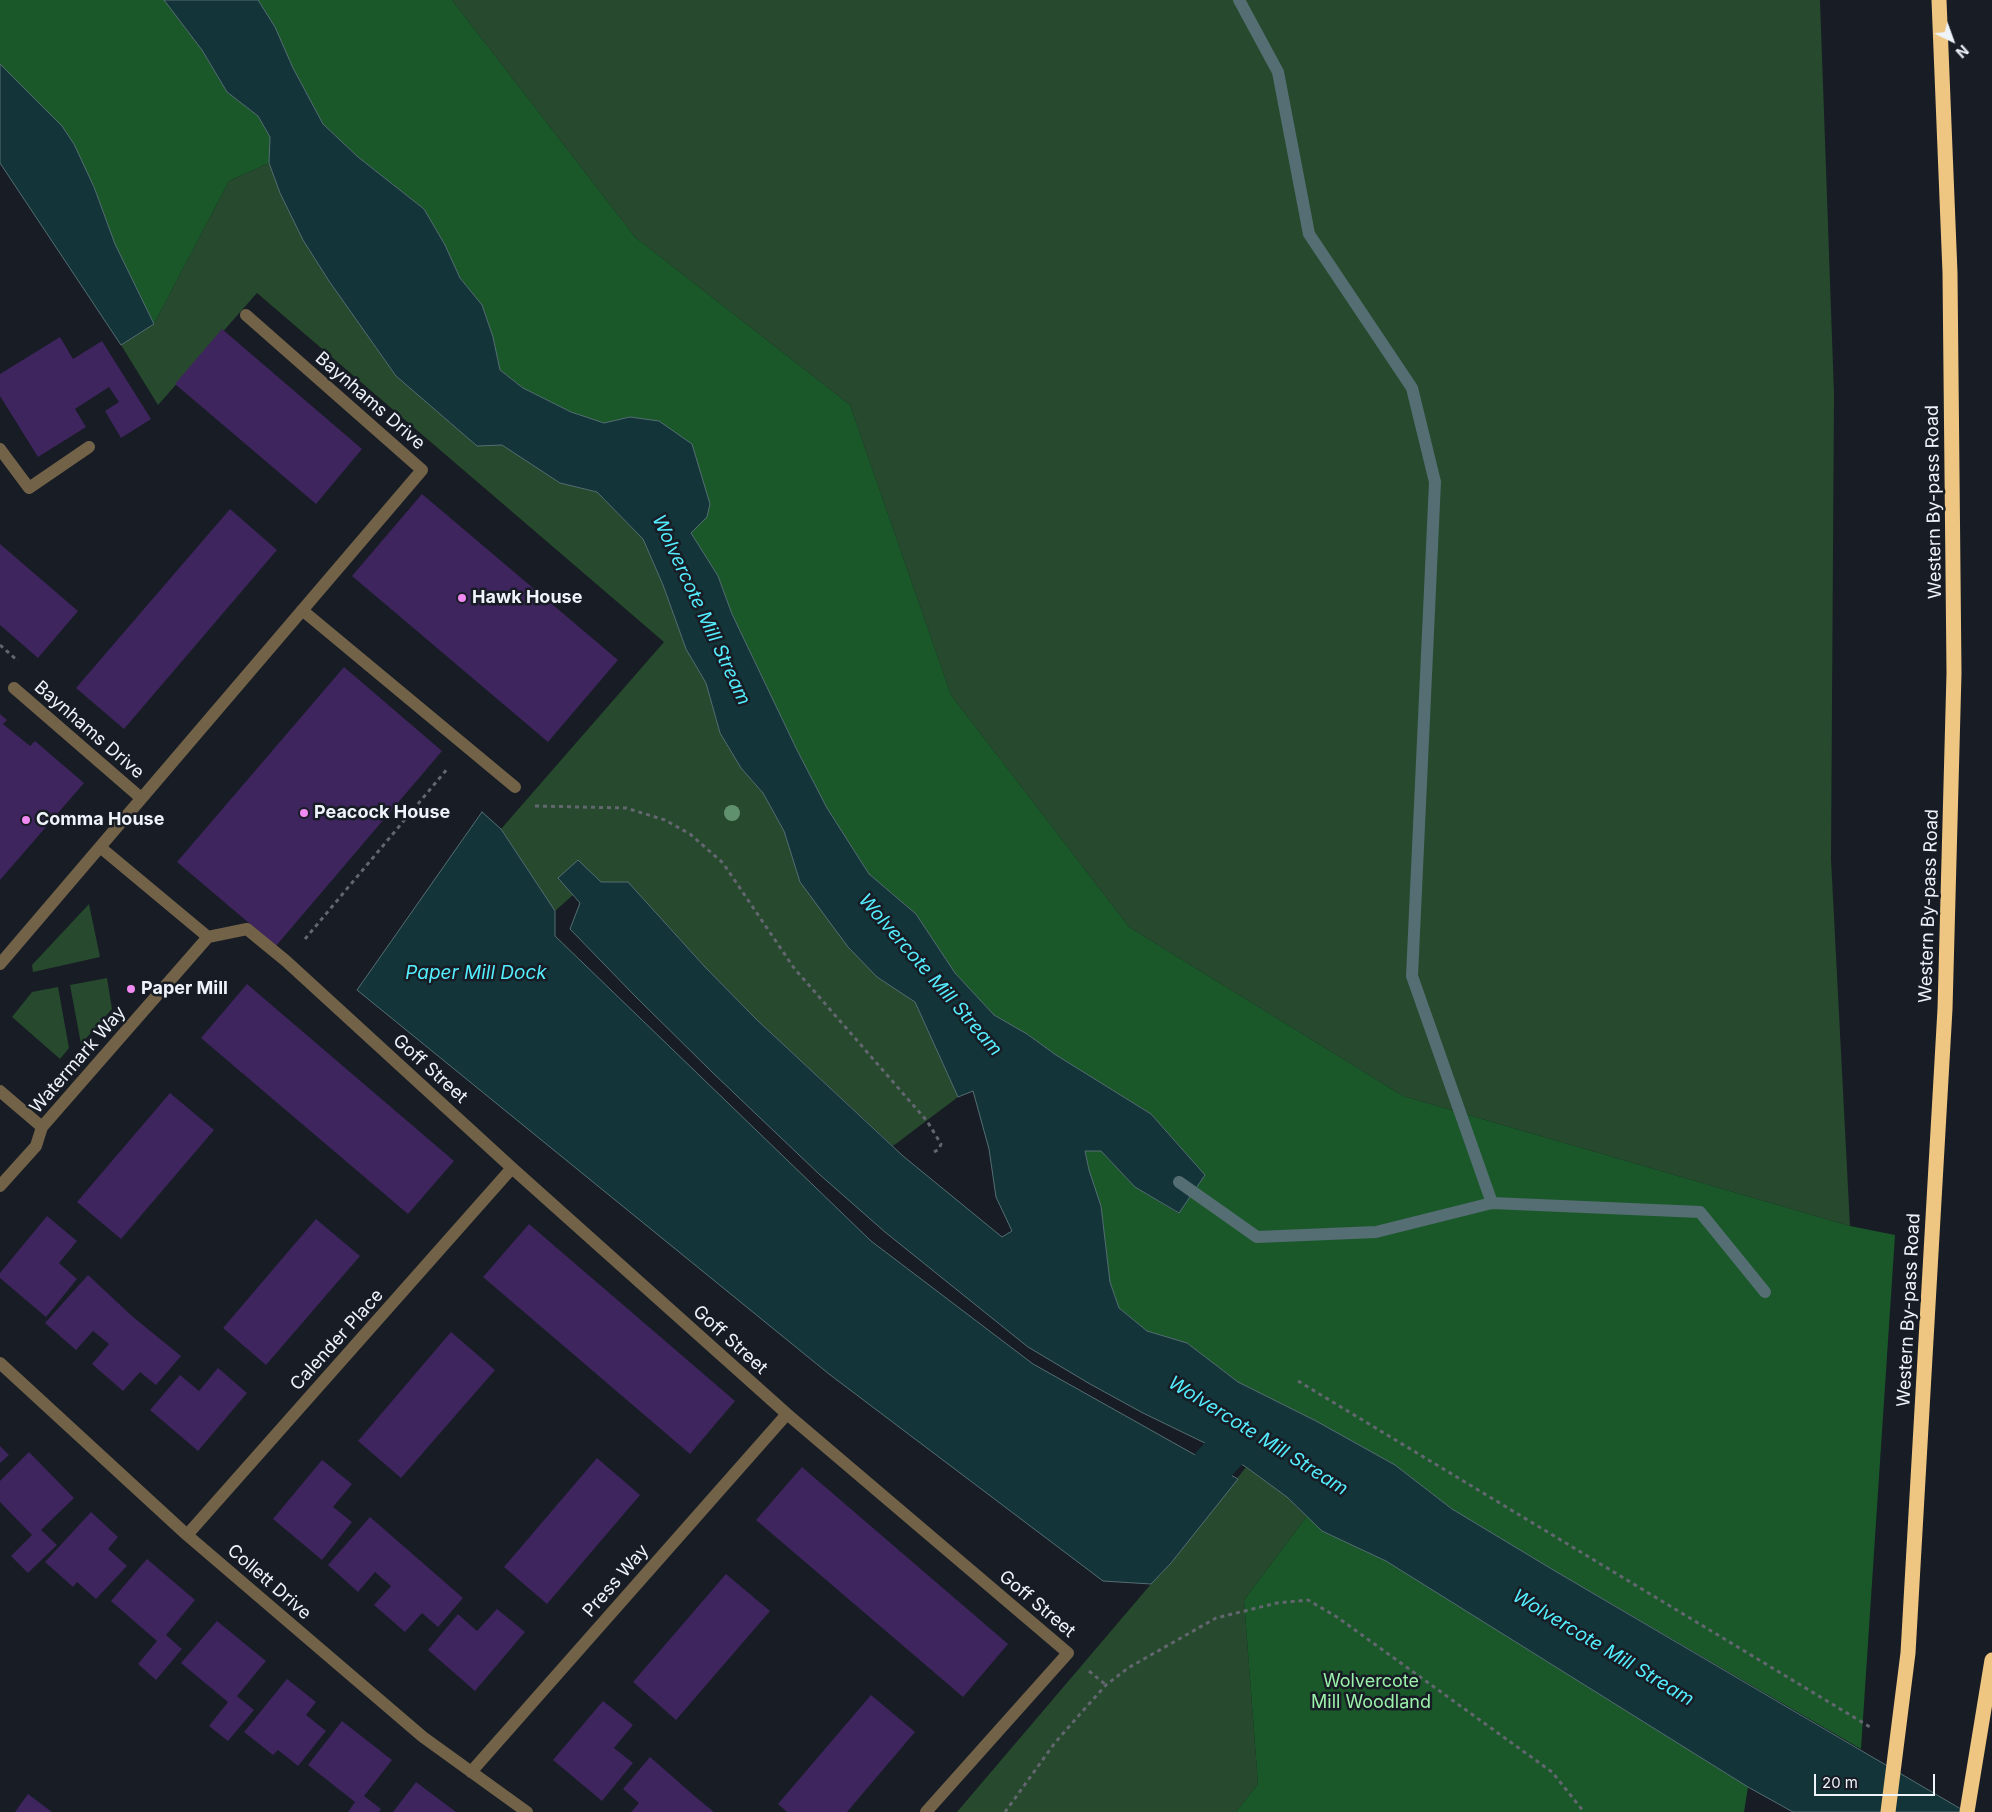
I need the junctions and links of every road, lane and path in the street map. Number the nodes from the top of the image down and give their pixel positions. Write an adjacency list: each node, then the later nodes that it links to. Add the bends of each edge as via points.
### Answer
1 (1939, 0): 31 (highway, Western By-pass Road, via 1950,273 1954,673 1945,1009 1908,1653)
2 (246, 316): 5 (street, Baynhams Drive, via 422,470)
3 (89, 447): 4 (street, via 29,488)
4 (0, 449)
5 (302, 610): 7 (street); 9 (street, Baynhams Drive)
6 (14, 688): 9 (street, Baynhams Drive)
7 (466, 746): 8 (street); 12 (path)
8 (515, 787): 16 (path, via 536,807 626,808 665,820 690,834 722,863 794,968 927,1121 940,1144)
9 (141, 798): 10 (street, Baynhams Drive)
10 (100, 847): 11 (street); 13 (street, Baynhams Drive)
11 (208, 937): 12 (street, Goff Street, via 247,930); 15 (street, Watermark Way)
12 (286, 961): 17 (street, Goff Street)
13 (0, 964)
14 (0, 1091): 15 (street)
15 (42, 1127): 18 (street, Watermark Way, via 36,1146)
16 (934, 1152)
17 (512, 1168): 21 (street, Goff Street); 22 (street, Calender Place)
18 (0, 1186)
19 (0, 1363): 22 (street, Collett Drive)
20 (1298, 1381): 25 (path)
21 (787, 1414): 26 (street, Press Way); 28 (street, Goff Street, via 1068,1654)
22 (187, 1535): 26 (street, Collett Drive, via 423,1737)
23 (1992, 1660): 24 (highway)
24 (1991, 1667): 32 (highway)
25 (1873, 1729)
26 (471, 1772): 27 (street, Collett Drive)
27 (527, 1812)
28 (926, 1812)
29 (1005, 1812): 30 (path, via 1054,1744 1106,1685 1128,1668 1216,1618 1277,1603 1308,1600 1552,1772)
30 (1584, 1812)
31 (1888, 1812)
32 (1967, 1812)

